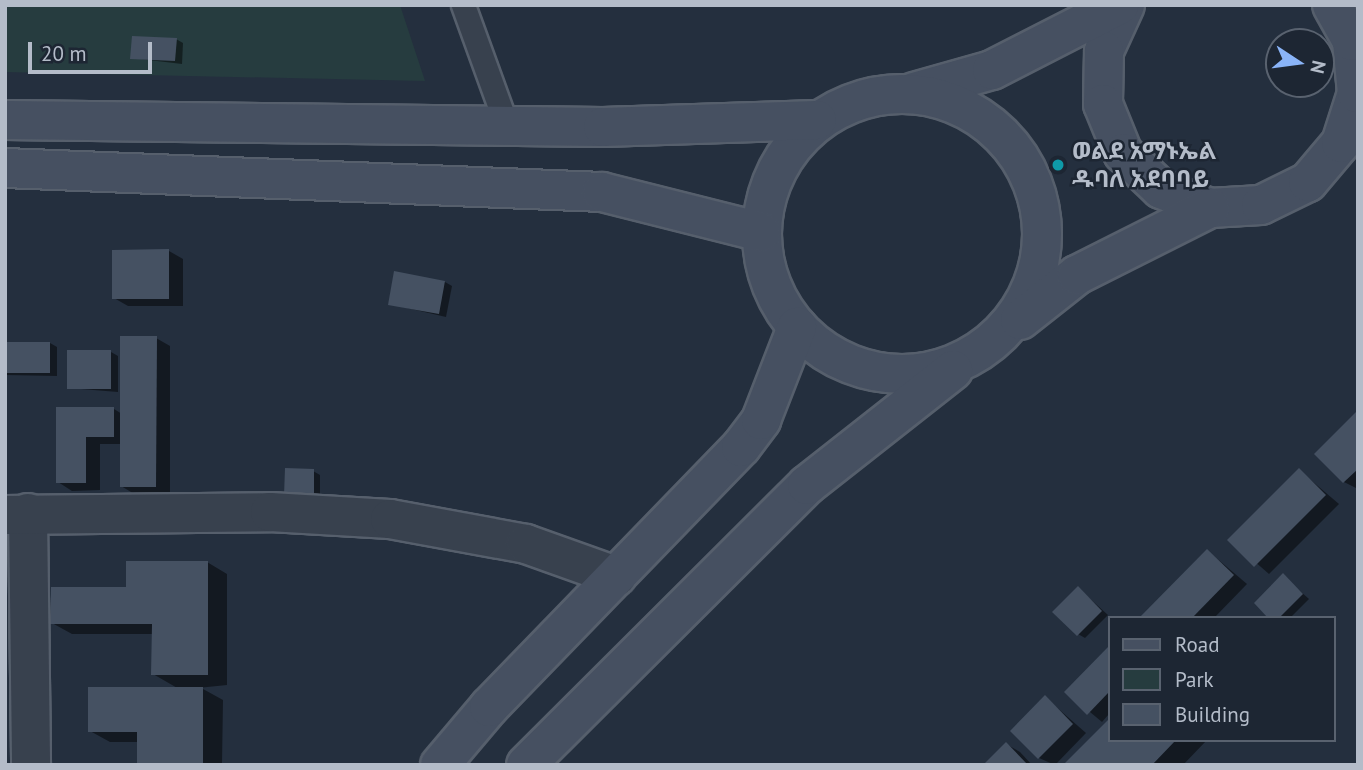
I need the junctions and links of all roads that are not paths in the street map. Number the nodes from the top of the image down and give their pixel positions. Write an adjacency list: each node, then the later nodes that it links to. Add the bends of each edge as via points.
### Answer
1 (463, 5): 8 (lane)
2 (1122, 5): 5 (main road, via 992,70); 11 (main road, via 1104,51 1103,104 1123,153 1161,189)
3 (1332, 5): 4 (main road, via 1352,41)
4 (1356, 69): 9 (main road, via 1357,93 1341,143)
5 (914, 92): 7 (main road, via 863,97); 14 (main road, via 964,106 1006,136 1033,179 1044,229 1036,280)
6 (5, 120): 8 (main road)
7 (817, 120): 8 (main road, via 603,127); 12 (main road, via 782,159 763,211)
8 (506, 124)
9 (1342, 163): 11 (main road, via 1261,205)
10 (5, 168): 12 (main road, via 602,192)
11 (1210, 208): 14 (main road, via 1077,275)
12 (761, 232): 13 (main road, via 765,267)
13 (797, 327): 15 (main road, via 819,349 864,372 914,376); 17 (main road, via 761,421)
14 (1008, 330): 15 (main road)
15 (962, 363): 20 (main road, via 807,485)
16 (16, 514): 17 (street, via 270,512 390,519 526,544); 18 (street)
17 (616, 576): 19 (main road, via 489,707)
18 (31, 765)
19 (440, 765)
20 (526, 765)

